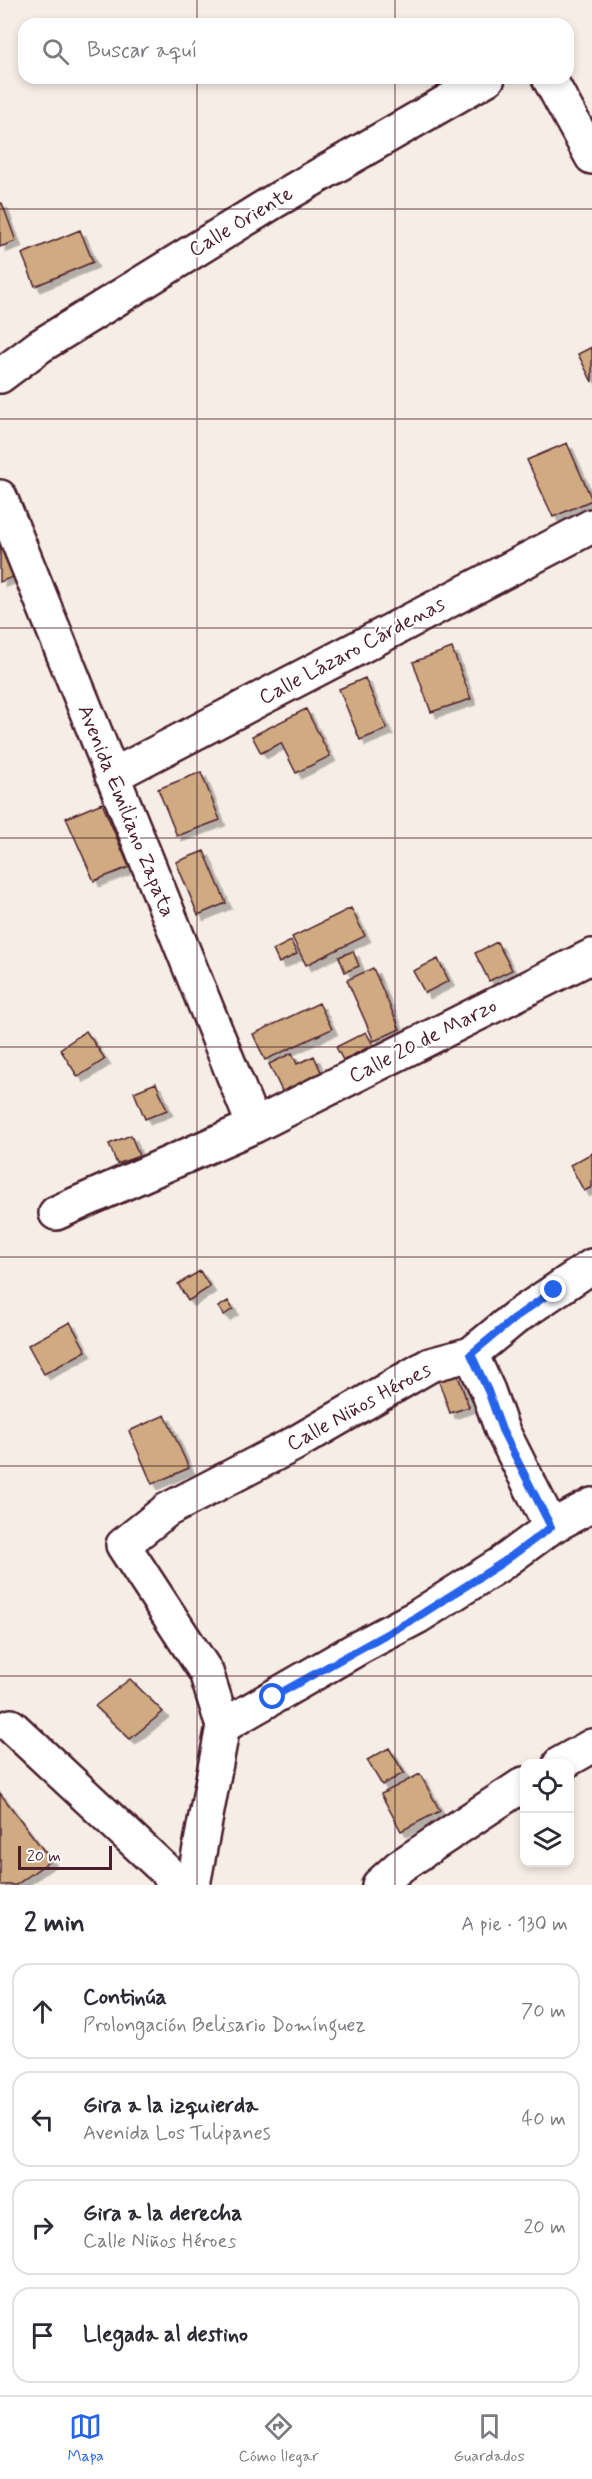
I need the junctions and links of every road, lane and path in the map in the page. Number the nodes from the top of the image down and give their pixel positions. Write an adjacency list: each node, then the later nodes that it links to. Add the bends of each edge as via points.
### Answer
1 (478, 84): 4 (street, Calle Oriente, via 263,209 40,346)
2 (552, 84): 3 (street)
3 (592, 157)
4 (0, 376)
5 (0, 496): 7 (street, Avenida Emiliano Zapata)
6 (592, 526): 7 (street, Calle Lázaro Cárdenas)
7 (112, 776): 9 (street, Avenida Emiliano Zapata)
8 (592, 956): 9 (street, Calle 20 de Marzo)
9 (254, 1126): 10 (street, Calle 20 de Marzo)
10 (56, 1213)
11 (592, 1266): 12 (street, Calle Niños Héroes, via 516,1317)
12 (471, 1354): 14 (street, via 502,1430); 16 (street, Calle Niños Héroes, via 430,1365 294,1444 166,1510 123,1545 206,1672)
13 (592, 1505): 14 (street)
14 (551, 1527): 16 (street, via 417,1617)
15 (10, 1726): 20 (street)
16 (223, 1726): 21 (street)
17 (592, 1746): 18 (street)
18 (569, 1759)
19 (520, 1787): 22 (street, via 399,1867)
20 (181, 1885)
21 (193, 1885)
22 (379, 1885)

